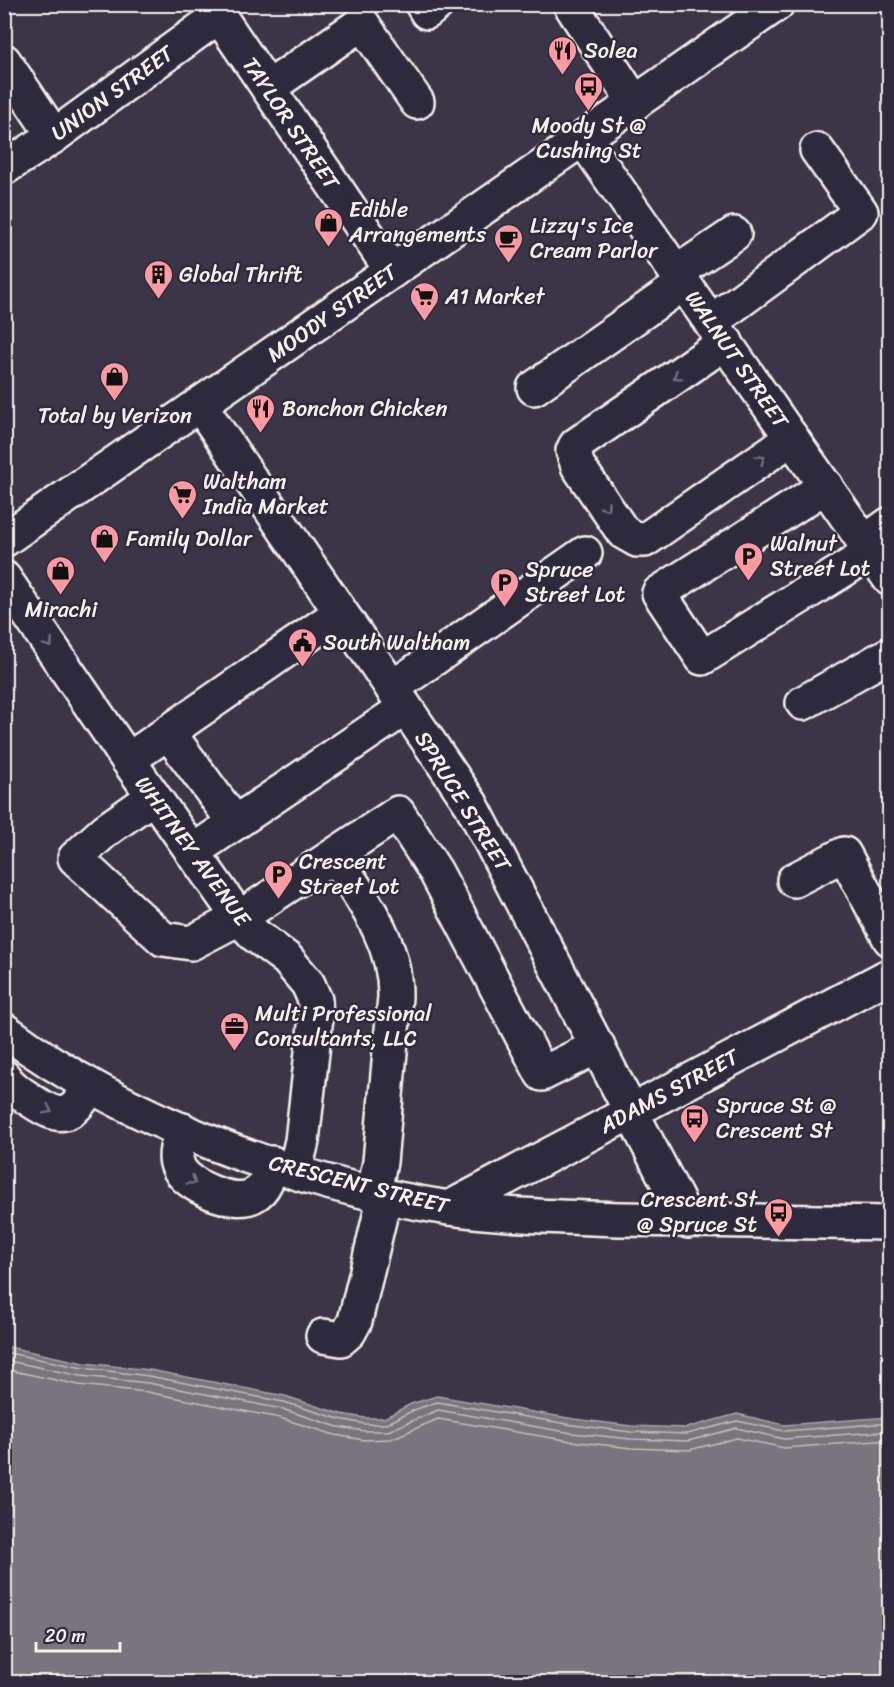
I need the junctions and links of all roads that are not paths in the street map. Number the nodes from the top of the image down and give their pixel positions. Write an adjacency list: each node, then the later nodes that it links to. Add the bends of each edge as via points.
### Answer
1 (422, 4): 2 (street, via 427,12)
2 (437, 4)
3 (570, 4): 10 (street)
4 (767, 7): 10 (street, MOODY STREET)
5 (215, 10): 7 (street, TAYLOR STREET); 11 (street, UNION STREET)
6 (4, 61): 8 (street)
7 (268, 88): 9 (street, via 362,23); 16 (street, TAYLOR STREET)
8 (15, 98): 11 (street)
9 (417, 102)
10 (635, 103): 12 (street, MOODY STREET)
11 (54, 136): 14 (street, UNION STREET)
12 (583, 139): 16 (street, MOODY STREET); 17 (street, WALNUT STREET)
13 (817, 150): 18 (street, via 861,212)
14 (4, 168)
15 (734, 234): 17 (street)
16 (392, 272): 20 (street, MOODY STREET)
17 (680, 278): 18 (street, WALNUT STREET); 19 (street)
18 (718, 332): 21 (street, WALNUT STREET); 21 (street, one-way to 21, via 573,451 578,465 624,532 645,540)
19 (534, 388)
20 (200, 405): 24 (street, MOODY STREET); 28 (street, SPRUCE STREET)
21 (792, 438): 22 (street, WALNUT STREET)
22 (826, 486): 23 (street, WALNUT STREET); 23 (street, via 658,593 702,658)
23 (875, 539): 27 (street, WALNUT STREET)
24 (4, 540)
25 (585, 553): 30 (street)
26 (4, 578): 33 (street, WHITNEY AVENUE, one-way to 33)
27 (890, 579)
28 (340, 613): 30 (street, SPRUCE STREET); 32 (street)
29 (890, 654): 31 (street)
30 (399, 698): 35 (street); 43 (street, SPRUCE STREET, via 481,820)
31 (803, 703)
32 (168, 732): 33 (street); 35 (street)
33 (128, 760): 34 (street, WHITNEY AVENUE)
34 (153, 797): 36 (street, WHITNEY AVENUE); 39 (street, via 75,858 163,939 191,943)
35 (235, 824): 36 (street)
36 (192, 852): 39 (street, WHITNEY AVENUE)
37 (334, 856): 39 (street); 43 (street, via 398,813 436,872 542,1074); 49 (street, via 379,927 394,973)
38 (794, 880): 40 (street, via 844,854)
39 (239, 918): 48 (street, WHITNEY AVENUE, via 286,958 308,984 315,1000 302,1141)
40 (890, 939)
41 (890, 975): 46 (street, ADAMS STREET)
42 (7, 1039): 45 (street, CRESCENT STREET)
43 (598, 1046): 46 (street, SPRUCE STREET)
44 (4, 1077): 45 (street, one-way to 45, via 15,1090 55,1115 77,1107)
45 (90, 1086): 47 (street, CRESCENT STREET)
46 (631, 1111): 50 (street, ADAMS STREET); 51 (street, SPRUCE STREET)
47 (183, 1130): 48 (street, CRESCENT STREET); 48 (street, WHITNEY AVENUE, one-way to 48, via 176,1155 181,1172 191,1183 229,1198 247,1198 258,1192)
48 (284, 1167): 49 (street, CRESCENT STREET)
49 (380, 1194): 50 (street, CRESCENT STREET); 53 (street, via 355,1322 340,1339)
50 (449, 1208): 51 (street, CRESCENT STREET)
51 (688, 1221): 52 (street, CRESCENT STREET)
52 (890, 1223)
53 (323, 1336)

